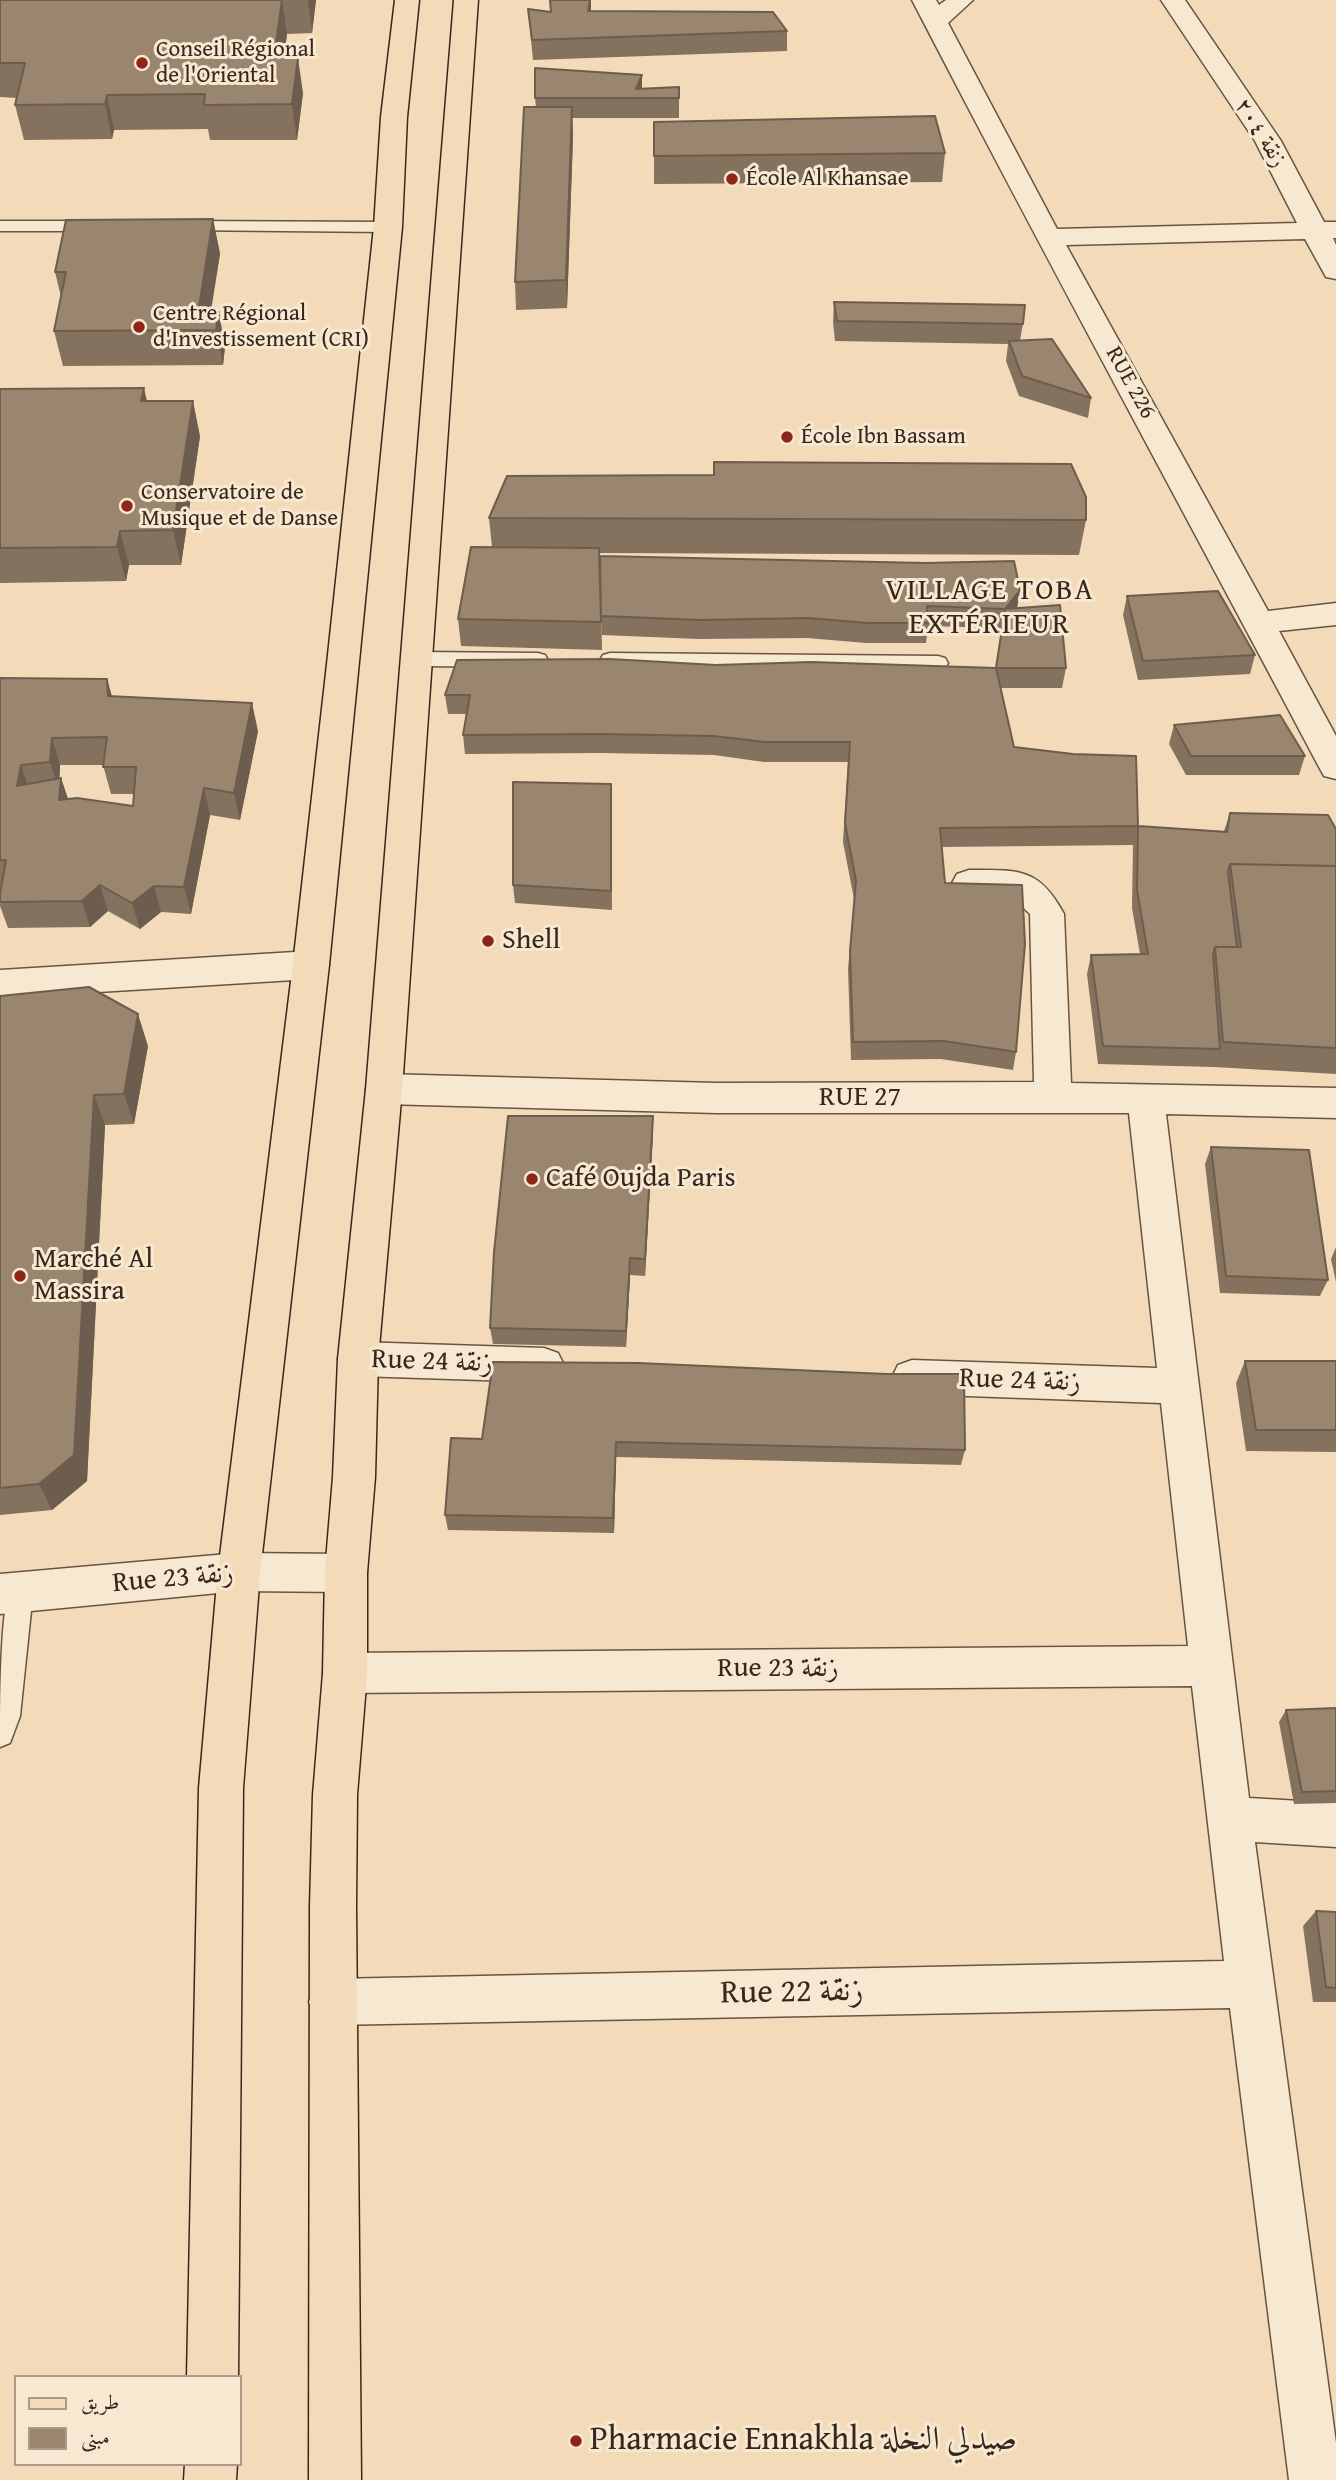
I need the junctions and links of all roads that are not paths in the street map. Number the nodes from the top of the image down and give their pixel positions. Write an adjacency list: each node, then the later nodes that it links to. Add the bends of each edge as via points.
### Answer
1 (407, 0): 9 (main road)
2 (466, 0): 15 (main road)
3 (961, 0): 5 (street)
4 (1173, 0): 10 (street, زنقة ٢٠٤)
5 (929, 10): 11 (street, RUE 226)
6 (0, 226): 7 (lane)
7 (109, 226)
8 (163, 226): 9 (lane)
9 (388, 227): 21 (main road)
10 (1326, 230): 11 (street); 12 (street, زنقة ٢٠٤)
11 (1048, 237): 14 (street, RUE 226)
12 (1336, 271)
13 (1336, 614): 14 (street)
14 (1258, 623): 19 (street, RUE 226)
15 (418, 659): 16 (lane); 23 (main road)
16 (555, 660)
17 (596, 660): 18 (lane)
18 (938, 663)
19 (1336, 767)
20 (969, 883): 24 (street, via 1020,885 1039,898 1047,914)
21 (311, 965): 22 (street); 31 (main road)
22 (0, 984)
23 (384, 1089): 24 (street, RUE 27, via 716,1098); 27 (main road)
24 (1053, 1097): 25 (street, RUE 27)
25 (1146, 1100): 26 (street, RUE 27); 30 (street)
26 (1336, 1103)
27 (358, 1359): 28 (street, Rue 24 زنقة); 32 (main road)
28 (580, 1366)
29 (873, 1376): 30 (street, Rue 24 زنقة)
30 (1179, 1386): 34 (street)
31 (239, 1572): 32 (street, Rue 23 زنقة); 33 (street, Rue 23 زنقة); 41 (main road, via 221,1788)
32 (346, 1573): 35 (main road)
33 (10, 1593): 36 (lane, via 6,1716)
34 (1210, 1666): 35 (street, Rue 23 زنقة); 37 (street)
35 (345, 1673): 40 (main road, via 335,1794)
36 (0, 1734)
37 (1229, 1819): 38 (street); 39 (street)
38 (1336, 1825)
39 (1251, 1984): 40 (street, Rue 22 زنقة); 43 (street)
40 (332, 2001): 42 (main road)
41 (212, 2375)
42 (335, 2480)
43 (1315, 2480)

